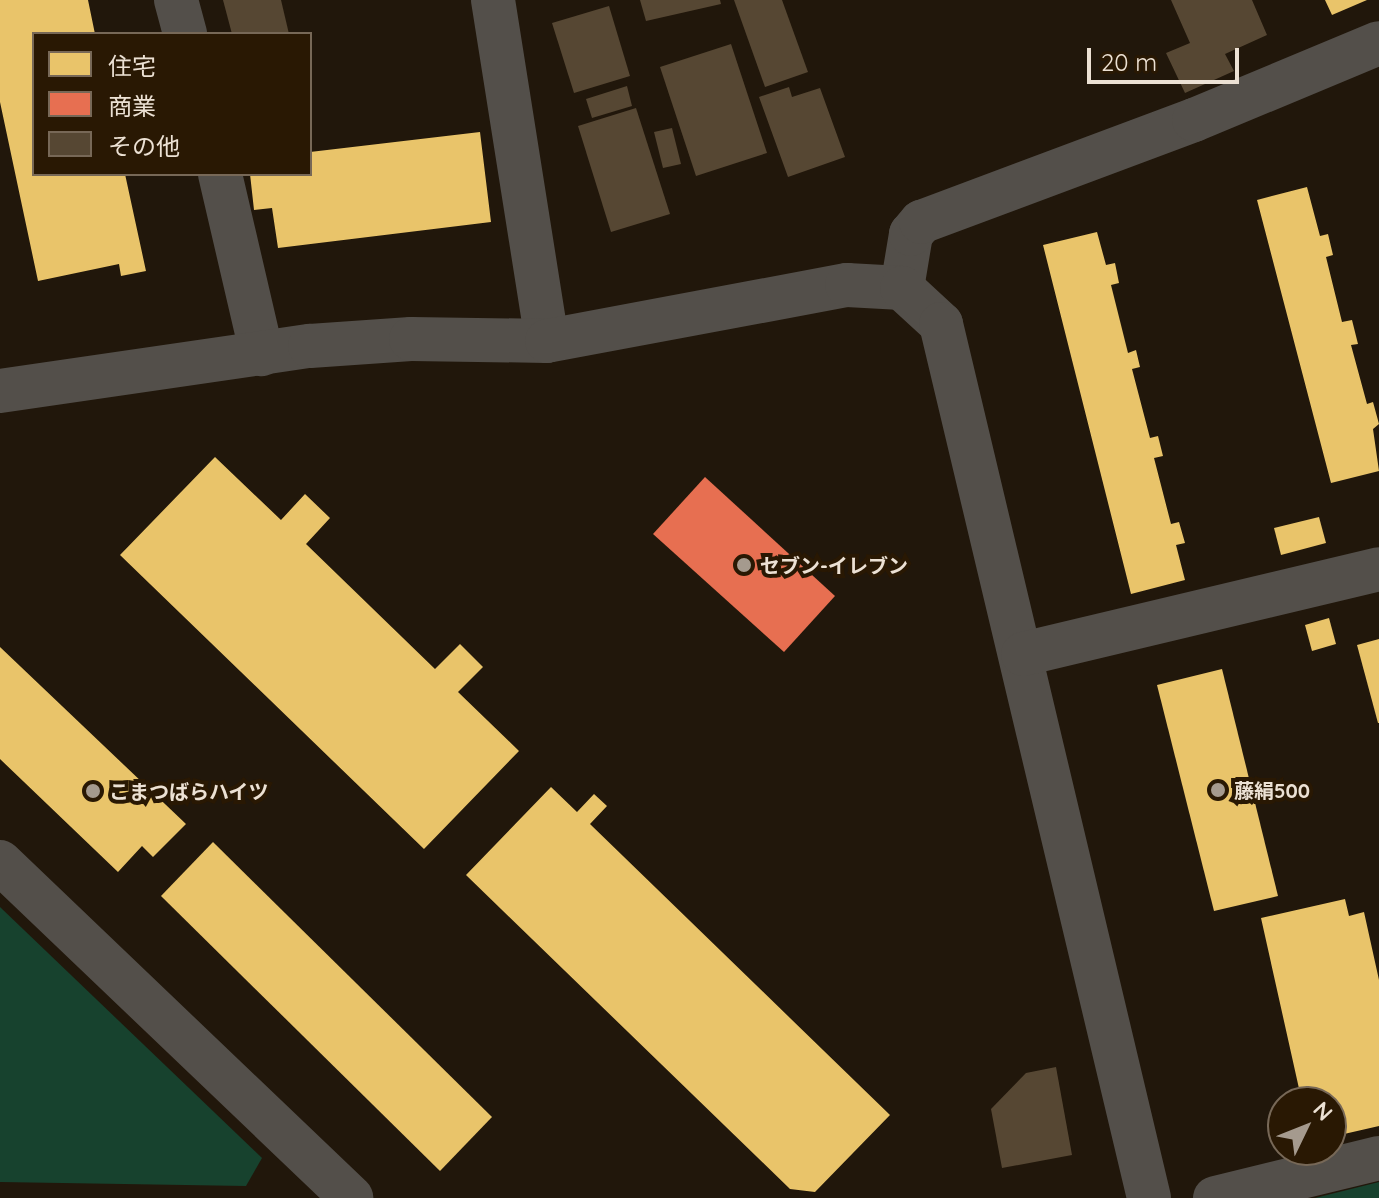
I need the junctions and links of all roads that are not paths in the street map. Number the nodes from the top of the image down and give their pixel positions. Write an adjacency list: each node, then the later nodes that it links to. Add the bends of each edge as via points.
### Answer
1 (176, 0): 3 (street)
2 (493, 0): 7 (street)
3 (184, 32)
4 (1379, 43): 6 (street, via 1194,120 921,222 911,234)
5 (220, 176): 8 (street)
6 (902, 288): 7 (street, via 847,285); 11 (street, via 941,324)
7 (547, 341): 8 (street, via 411,339)
8 (262, 354): 9 (street)
9 (0, 391)
10 (1379, 569): 11 (street)
11 (1023, 654): 15 (street)
12 (0, 862): 14 (street)
13 (1379, 1158): 16 (street)
14 (351, 1198)
15 (1149, 1198)
16 (1215, 1198)

